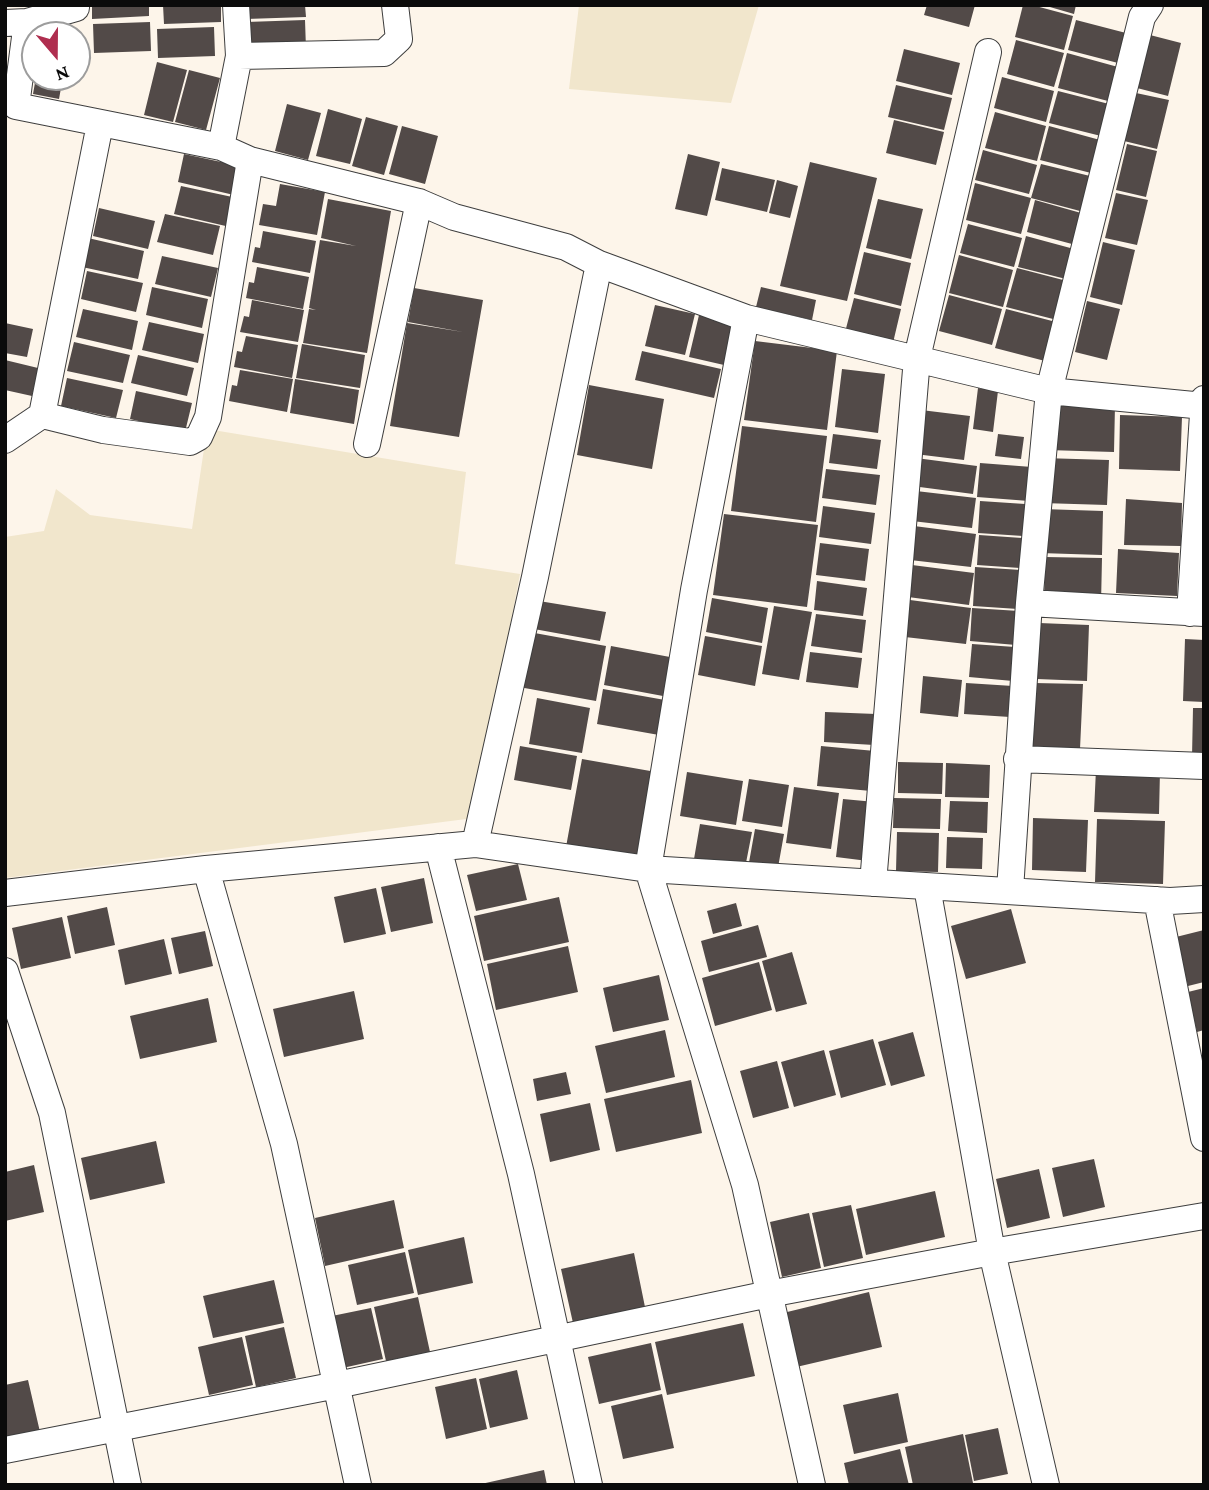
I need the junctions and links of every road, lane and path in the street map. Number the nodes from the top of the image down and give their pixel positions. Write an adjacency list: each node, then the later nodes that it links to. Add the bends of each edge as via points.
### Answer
1 (76, 5): 5 (street)
2 (236, 5): 7 (street)
3 (395, 5): 7 (street, via 399,39 384,52)
4 (1150, 5): 15 (street, via 1142,17)
5 (16, 23): 8 (street, via 16,106)
6 (988, 52): 14 (street)
7 (239, 56): 9 (street)
8 (100, 124): 9 (street); 18 (street)
9 (220, 147): 10 (street)
10 (250, 160): 11 (street); 18 (street, via 208,417 199,437 190,442 172,441)
11 (419, 202): 12 (street, via 454,218 566,247); 20 (street)
12 (599, 264): 13 (street); 25 (street)
13 (746, 317): 14 (street); 28 (street)
14 (918, 358): 15 (street); 29 (street)
15 (1049, 391): 17 (street); 21 (street)
16 (1204, 400): 17 (street)
17 (1203, 406): 22 (street)
18 (41, 415): 19 (street)
19 (5, 440)
20 (368, 444)
21 (1029, 603): 22 (street); 23 (street)
22 (1197, 613)
23 (1017, 759): 24 (street); 31 (street)
24 (1204, 766)
25 (475, 844): 26 (street); 28 (street)
26 (438, 847): 27 (street); 40 (street, via 521,1174)
27 (206, 869): 32 (street); 41 (street, via 284,1144)
28 (648, 869): 29 (street); 39 (street, via 745,1185)
29 (873, 883): 30 (street)
30 (927, 887): 31 (street); 38 (street)
31 (1010, 890): 34 (street)
32 (5, 893)
33 (1204, 899): 34 (street)
34 (1157, 900): 36 (street)
35 (5, 971): 42 (street, via 52,1112)
36 (1204, 1138)
37 (1204, 1216): 38 (street)
38 (992, 1252): 39 (street); 48 (street)
39 (769, 1294): 40 (street); 47 (street)
40 (557, 1339): 41 (street); 46 (street)
41 (337, 1385): 42 (street); 45 (street)
42 (117, 1428): 43 (street); 44 (street)
43 (5, 1450)
44 (128, 1485)
45 (358, 1485)
46 (589, 1485)
47 (811, 1485)
48 (1045, 1485)

